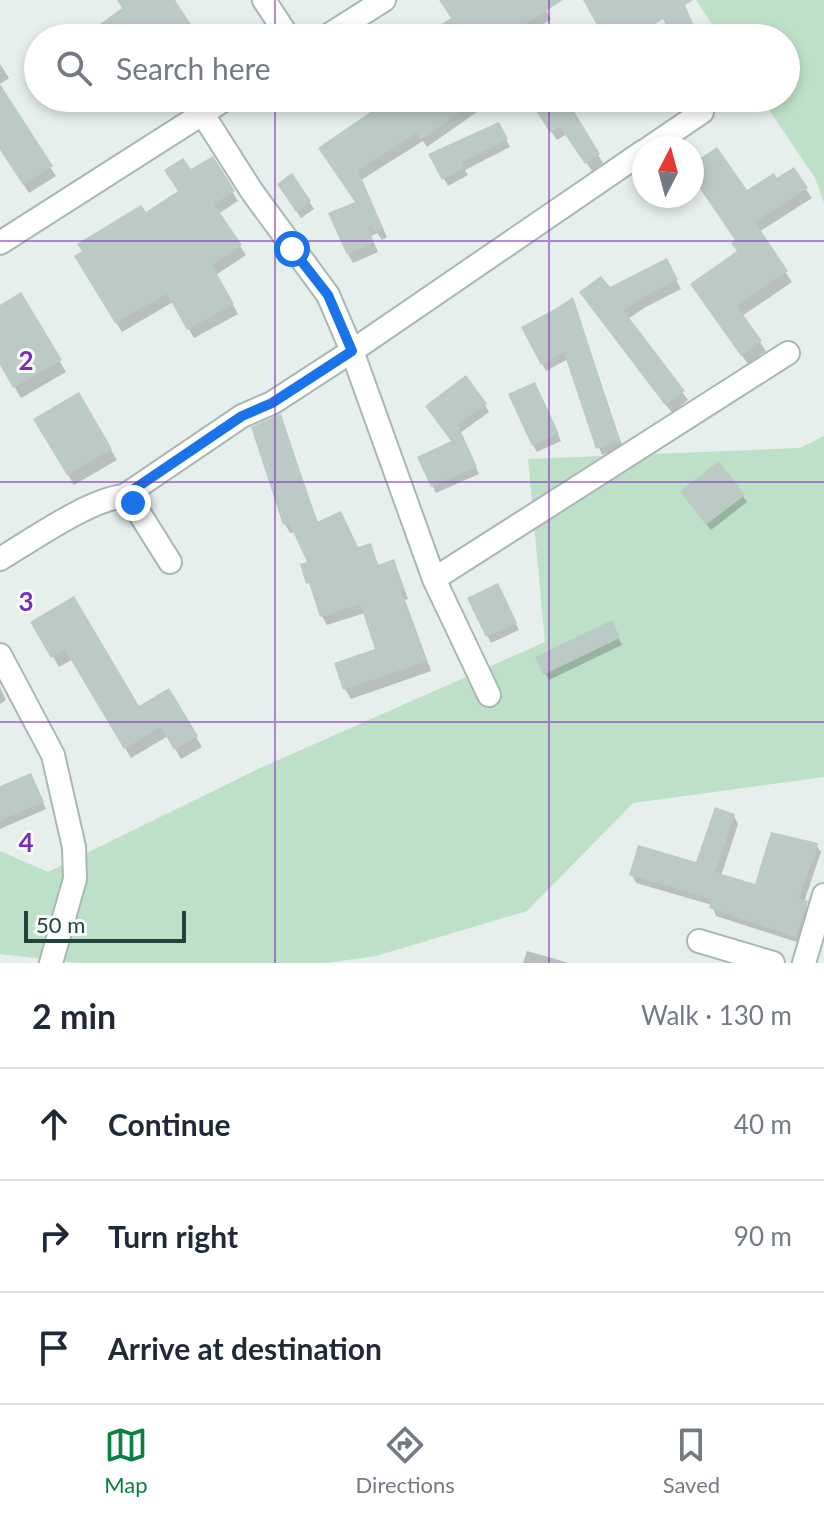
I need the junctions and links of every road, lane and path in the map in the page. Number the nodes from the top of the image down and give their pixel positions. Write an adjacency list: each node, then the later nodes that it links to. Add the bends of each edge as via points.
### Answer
1 (264, 0): 3 (street)
2 (384, 0): 4 (street)
3 (280, 24)
4 (346, 24)
5 (702, 112): 7 (street)
6 (202, 113): 9 (street); 10 (street, via 328,295)
7 (667, 136)
8 (632, 159): 10 (street)
9 (0, 243)
10 (352, 351): 12 (street, via 272,403 242,416); 15 (street)
11 (788, 353): 15 (street)
12 (124, 496): 13 (street, via 86,510); 14 (street)
13 (0, 559)
14 (170, 562)
15 (434, 579): 17 (street)
16 (0, 655): 20 (street, via 53,755 74,847 75,879)
17 (489, 695)
18 (824, 895): 22 (street)
19 (699, 941): 21 (street)
20 (51, 963)
21 (773, 963)
22 (804, 963)

